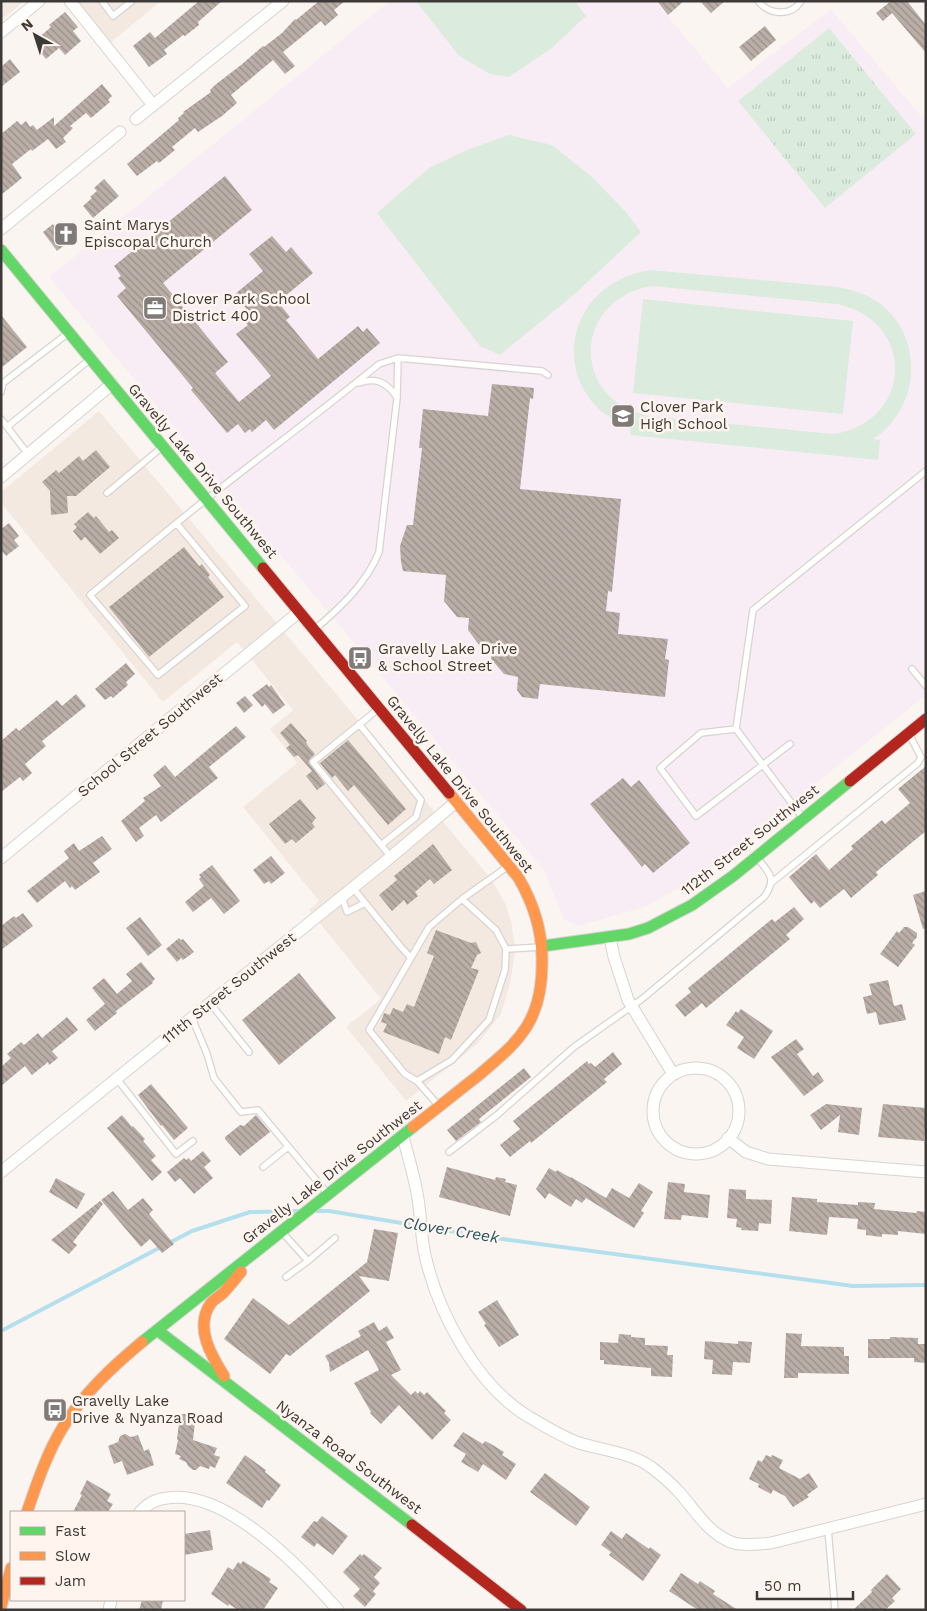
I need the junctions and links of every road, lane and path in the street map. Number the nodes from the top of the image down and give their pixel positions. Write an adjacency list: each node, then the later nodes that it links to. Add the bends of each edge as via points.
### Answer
1 (39, 1): 8 (street)
2 (70, 1): 9 (street)
3 (102, 1): 4 (lane, via 113,16)
4 (132, 1)
5 (283, 1): 9 (street)
6 (758, 1): 7 (lane, via 770,11 781,12 791,10)
7 (801, 1)
8 (1, 32)
9 (153, 105): 10 (street)
10 (136, 119)
11 (120, 132): 12 (street)
12 (1, 229)
13 (1, 250): 14 (main road, Gravelly Lake Drive Southwest)
14 (69, 332): 16 (main road, Gravelly Lake Drive Southwest); 20 (lane, via 3,383)
15 (398, 358): 17 (lane, via 542,371); 19 (lane, via 379,364); 21 (lane)
16 (91, 359): 18 (main road, Gravelly Lake Drive Southwest); 23 (lane)
17 (548, 375)
18 (112, 384): 24 (main road, Gravelly Lake Drive Southwest); 25 (street)
19 (354, 385): 21 (lane, via 370,379 384,383); 29 (lane)
20 (1, 392)
21 (397, 398): 32 (lane, via 379,552 363,581)
22 (1, 419): 23 (lane)
23 (8, 427): 25 (lane)
24 (163, 446): 28 (lane); 29 (main road, Gravelly Lake Drive Southwest)
25 (28, 454): 27 (street)
26 (926, 471): 38 (lane, via 753,610)
27 (1, 477)
28 (107, 493)
29 (206, 499): 30 (lane); 31 (main road, Gravelly Lake Drive Southwest)
30 (176, 524): 30 (lane, via 90,595 158,675 245,606)
31 (300, 612): 32 (main road, Gravelly Lake Drive Southwest); 49 (street, School Street Southwest)
32 (314, 630): 35 (main road, Gravelly Lake Drive Southwest)
33 (912, 669): 34 (lane)
34 (926, 686)
35 (379, 708): 37 (lane); 42 (main road, Gravelly Lake Drive Southwest)
36 (926, 720): 39 (main road, 112th Street Southwest)
37 (359, 724): 44 (lane, via 421,800 419,811); 46 (lane, via 313,762)
38 (736, 729): 41 (lane); 41 (lane, via 701,734 660,768 696,816)
39 (908, 733): 43 (main road, 112th Street Southwest); 51 (lane, via 922,757 918,763)
40 (790, 744): 41 (lane)
41 (763, 766): 43 (lane)
42 (456, 802): 45 (street, 111th Street Southwest); 50 (main road, Gravelly Lake Drive Southwest)
43 (804, 818): 48 (main road, 112th Street Southwest)
44 (412, 820): 45 (lane); 46 (lane)
45 (422, 831): 47 (street, 111th Street Southwest)
46 (381, 845): 47 (lane)
47 (391, 857): 52 (street, 111th Street Southwest)
48 (756, 857): 51 (lane, via 768,871); 56 (main road, 112th Street Southwest, via 692,905 648,928)
49 (1, 858)
50 (508, 865): 54 (lane); 57 (main road, Gravelly Lake Drive Southwest, via 527,891 540,926)
51 (771, 883): 61 (lane, via 764,897)
52 (353, 888): 53 (street, 111th Street Southwest); 55 (lane)
53 (342, 897): 55 (lane, via 347,912); 60 (street, 111th Street Southwest)
54 (462, 899): 58 (lane, via 496,930); 59 (lane, via 429,927)
55 (365, 903): 59 (lane)
56 (610, 938): 57 (main road, 112th Street Southwest); 61 (street)
57 (543, 946): 58 (lane); 67 (main road, Gravelly Lake Drive Southwest, via 540,992 528,1025 518,1040)
58 (506, 949): 66 (lane, via 505,970 489,1020 452,1060)
59 (411, 958): 66 (lane, via 369,1030 405,1074)
60 (210, 1003): 62 (street, 111th Street Southwest); 63 (lane)
61 (631, 1006): 64 (street); 72 (lane, via 574,1047 497,1115)
62 (192, 1018): 65 (street, 111th Street Southwest); 71 (lane, via 214,1078 241,1112 258,1110)
63 (249, 1052)
64 (673, 1074): 69 (street, via 686,1068 701,1068 726,1080 738,1105 738,1119); 69 (street, via 662,1083 652,1109 660,1136 670,1146 697,1154 711,1151)
65 (117, 1079): 70 (lane, via 176,1154); 74 (street, 111th Street Southwest)
66 (417, 1081): 67 (lane)
67 (440, 1107): 68 (main road, Gravelly Lake Drive Southwest)
68 (403, 1136): 76 (main road, Gravelly Lake Drive Southwest); 87 (street, via 418,1197 423,1246 432,1279 453,1328 482,1373 512,1406 577,1442 628,1456 649,1466 678,1491 711,1529 734,1543 771,1543)
69 (728, 1138): 75 (street, via 746,1152 768,1159)
70 (193, 1141)
71 (288, 1147): 73 (lane); 76 (lane)
72 (449, 1152)
73 (263, 1167)
74 (1, 1172)
75 (926, 1172)
76 (328, 1194): 77 (main road, Gravelly Lake Drive Southwest)
77 (281, 1231): 79 (main road, Gravelly Lake Drive Southwest); 80 (lane)
78 (335, 1238): 80 (lane)
79 (267, 1242): 82 (main road, Gravelly Lake Drive Southwest); 83 (main road, via 211,1304 202,1322 210,1353)
80 (308, 1261): 81 (lane)
81 (286, 1277)
82 (157, 1330): 83 (main road, Nyanza Road Southwest); 85 (main road, Gravelly Lake Drive Southwest, via 101,1380 69,1418 46,1458)
83 (230, 1385): 91 (main road, Nyanza Road Southwest)
84 (926, 1504): 87 (street)
85 (27, 1511)
86 (141, 1511): 90 (street, via 154,1501 180,1496 203,1500 228,1512 286,1556)
87 (828, 1530): 92 (lane)
88 (10, 1572): 89 (main road)
89 (2, 1600)
90 (338, 1610)
91 (521, 1610)
92 (836, 1610)

